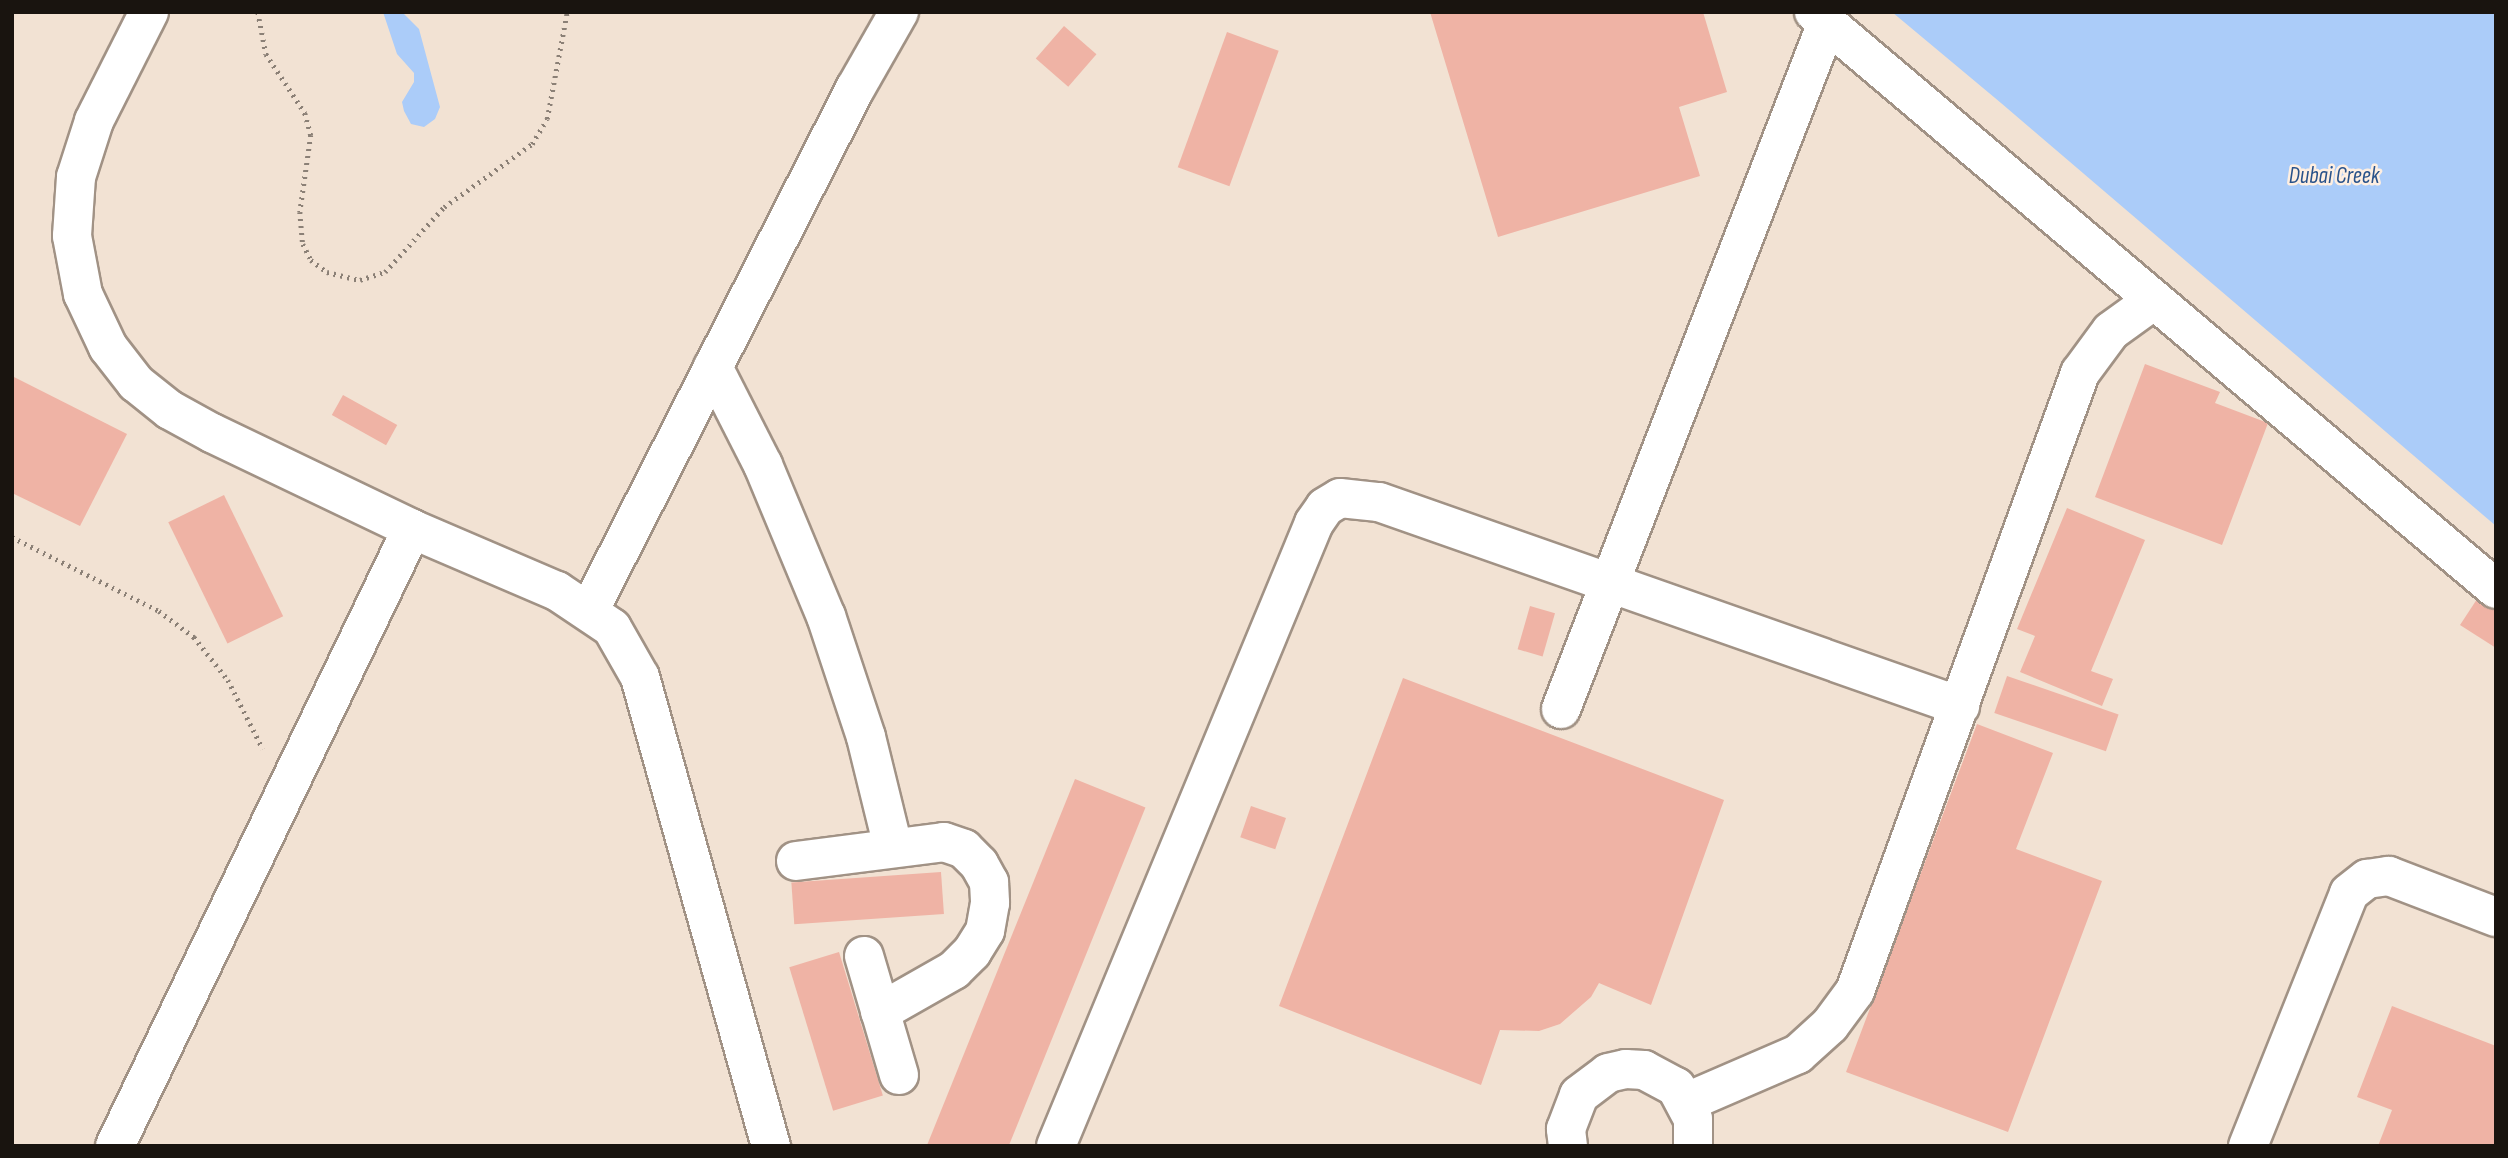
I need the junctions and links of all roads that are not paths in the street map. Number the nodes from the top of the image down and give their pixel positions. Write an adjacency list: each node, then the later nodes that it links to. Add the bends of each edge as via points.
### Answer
1 (149, 12): 6 (lane, via 94,121 76,177 72,236 83,294 108,347 136,383 170,410)
2 (891, 18): 5 (lane)
3 (1820, 18): 4 (lane); 7 (lane)
4 (2154, 300): 8 (lane); 10 (lane, via 2111,331 2080,373)
5 (713, 367): 9 (lane); 12 (lane, via 768,477 826,616 866,737)
6 (412, 529): 9 (lane); 19 (lane)
7 (1610, 583): 10 (lane); 11 (lane); 21 (lane, via 1379,502 1340,498 1325,507 1314,523)
8 (2496, 589)
9 (590, 609): 20 (lane, via 612,628 640,677)
10 (1960, 706): 18 (lane, via 1855,991 1830,1026 1798,1054)
11 (1561, 709)
12 (893, 847): 13 (lane); 16 (lane, via 944,842 964,849 989,883 990,903 985,930 954,970)
13 (796, 861)
14 (2496, 917): 24 (lane, via 2389,876 2367,879 2348,893)
15 (864, 956): 16 (lane)
16 (880, 1012): 17 (lane)
17 (899, 1075)
18 (1687, 1102): 22 (lane, via 1661,1077 1635,1070 1608,1073 1579,1095 1566,1129); 23 (lane, via 1693,1119)
19 (115, 1146)
20 (771, 1146)
21 (1056, 1146)
22 (1568, 1146)
23 (1693, 1146)
24 (2248, 1146)

